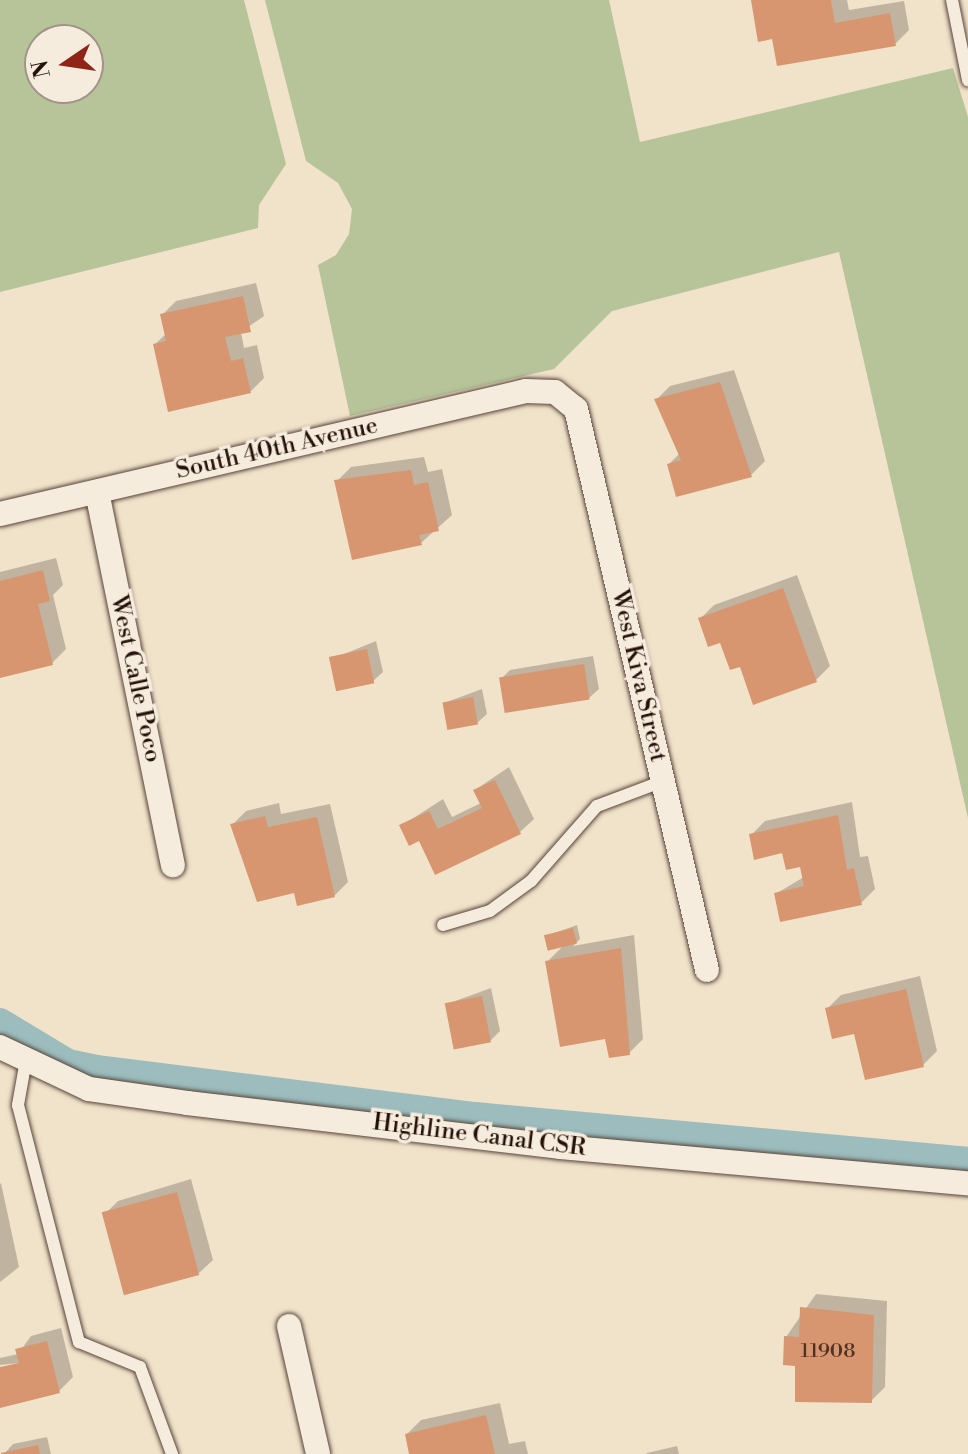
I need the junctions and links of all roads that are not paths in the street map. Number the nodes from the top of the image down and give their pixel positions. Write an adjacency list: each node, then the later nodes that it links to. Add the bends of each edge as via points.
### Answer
1 (952, 0): 2 (lane)
2 (968, 80)
3 (555, 392): 4 (street, South 40th Avenue, via 526,391); 6 (street, West Kiva Street, via 576,409)
4 (97, 492): 5 (street, South 40th Avenue); 7 (street, West Calle Poco)
5 (0, 514)
6 (663, 781): 8 (lane, via 597,806 531,881 490,911); 9 (street, West Kiva Street)
7 (173, 865)
8 (443, 925)
9 (707, 970)
10 (0, 1047): 11 (street, Highline Canal CSR)
11 (26, 1060): 12 (street, Highline Canal CSR, via 89,1089 187,1103 561,1147); 14 (lane, via 18,1105 79,1342 140,1367)
12 (968, 1183)
13 (289, 1326): 15 (street)
14 (172, 1454)
15 (318, 1454)

